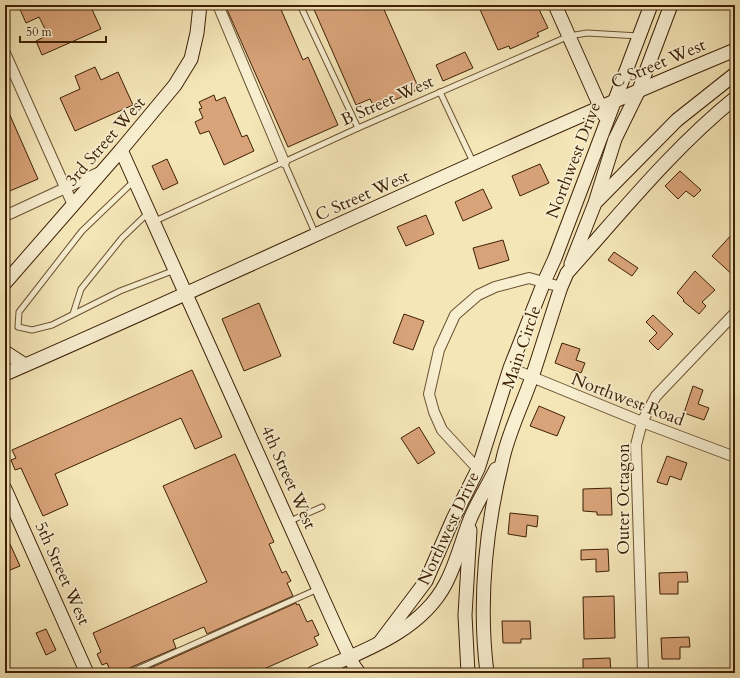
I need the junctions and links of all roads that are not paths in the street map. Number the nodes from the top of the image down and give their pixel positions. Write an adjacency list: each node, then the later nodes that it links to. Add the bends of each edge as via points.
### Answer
1 (200, 5): 19 (street, 3rd Street West, via 191,59 158,107)
2 (218, 5): 20 (street)
3 (300, 5): 18 (lane)
4 (555, 5): 7 (street)
5 (652, 5): 8 (street, Northwest Drive)
6 (671, 5): 12 (street, Northwest Drive)
7 (569, 36): 8 (lane, B Street West, via 588,33); 13 (lane, B Street West); 16 (street)
8 (640, 36): 15 (street, Northwest Drive)
9 (735, 50): 12 (street, C Street West)
10 (5, 54): 24 (street)
11 (735, 74): 25 (street, via 677,120)
12 (639, 90): 15 (street, C Street West); 25 (street, Northwest Drive, via 615,139)
13 (440, 92): 18 (lane, B Street West); 21 (lane)
14 (735, 98): 32 (street, Main Circle, via 670,157)
15 (614, 101): 16 (street, C Street West); 17 (street, Northwest Drive)
16 (600, 107): 17 (street); 21 (street, C Street West)
17 (606, 120): 30 (street, Northwest Drive)
18 (358, 128): 20 (lane, B Street West)
19 (121, 150): 22 (street, 3rd Street West); 23 (street)
20 (284, 162): 28 (lane, B Street West); 29 (lane)
21 (475, 164): 29 (street, C Street West)
22 (104, 170): 24 (street); 26 (street, 3rd Street West)
23 (135, 180): 28 (street); 38 (lane, via 82,231 19,312 18,327 32,330 52,325)
24 (65, 188): 26 (street); 27 (street)
25 (595, 203): 30 (street); 32 (street, Northwest Drive)
26 (73, 205): 34 (street, 3rd Street West)
27 (5, 216)
28 (151, 217): 31 (street, 4th Street West); 38 (lane, B Street West, via 122,238 81,289)
29 (316, 236): 36 (street, C Street West)
30 (555, 258): 33 (street, Northwest Drive)
31 (176, 269): 36 (street, 4th Street West); 38 (lane, via 120,291)
32 (567, 273): 35 (street, Main Circle)
33 (544, 282): 35 (street, Northwest Drive); 41 (street, Northwest Drive); 47 (street, Northwest Drive, via 529,278 495,287 478,295 455,315 439,350 429,394 434,412 442,430)
34 (5, 283)
35 (561, 287): 43 (street, Main Circle)
36 (187, 294): 40 (street, C Street West); 51 (street, 4th Street West)
37 (735, 313): 44 (street, Outer Octagon, via 656,396)
38 (74, 314)
39 (5, 352): 40 (street)
40 (25, 365): 42 (street, C Street West)
41 (510, 368): 43 (street, Northwest Road); 47 (street, Northwest Drive)
42 (5, 374)
43 (532, 378): 44 (street, Northwest Road); 45 (street, Main Circle)
44 (642, 422): 46 (street, Northwest Road); 61 (street, Outer Octagon, via 636,445)
45 (504, 453): 50 (street, Northwest Drive); 60 (street, Main Circle, via 485,558 483,616)
46 (735, 458)
47 (478, 469): 50 (street); 53 (street, Northwest Drive, via 426,581)
48 (5, 489): 55 (street, 5th Street West)
49 (322, 507): 51 (lane)
50 (471, 517): 53 (street, Northwest Drive, via 446,583 438,594 411,624); 59 (street, via 465,615)
51 (289, 522): 52 (street, 4th Street West)
52 (319, 588): 54 (street, 4th Street West); 56 (lane)
53 (380, 642): 54 (street, Northwest Drive)
54 (350, 657): 57 (street, Northwest Drive); 58 (street, 4th Street West)
55 (88, 673)
56 (129, 673)
57 (314, 673)
58 (360, 673)
59 (468, 673)
60 (487, 673)
61 (642, 673)

